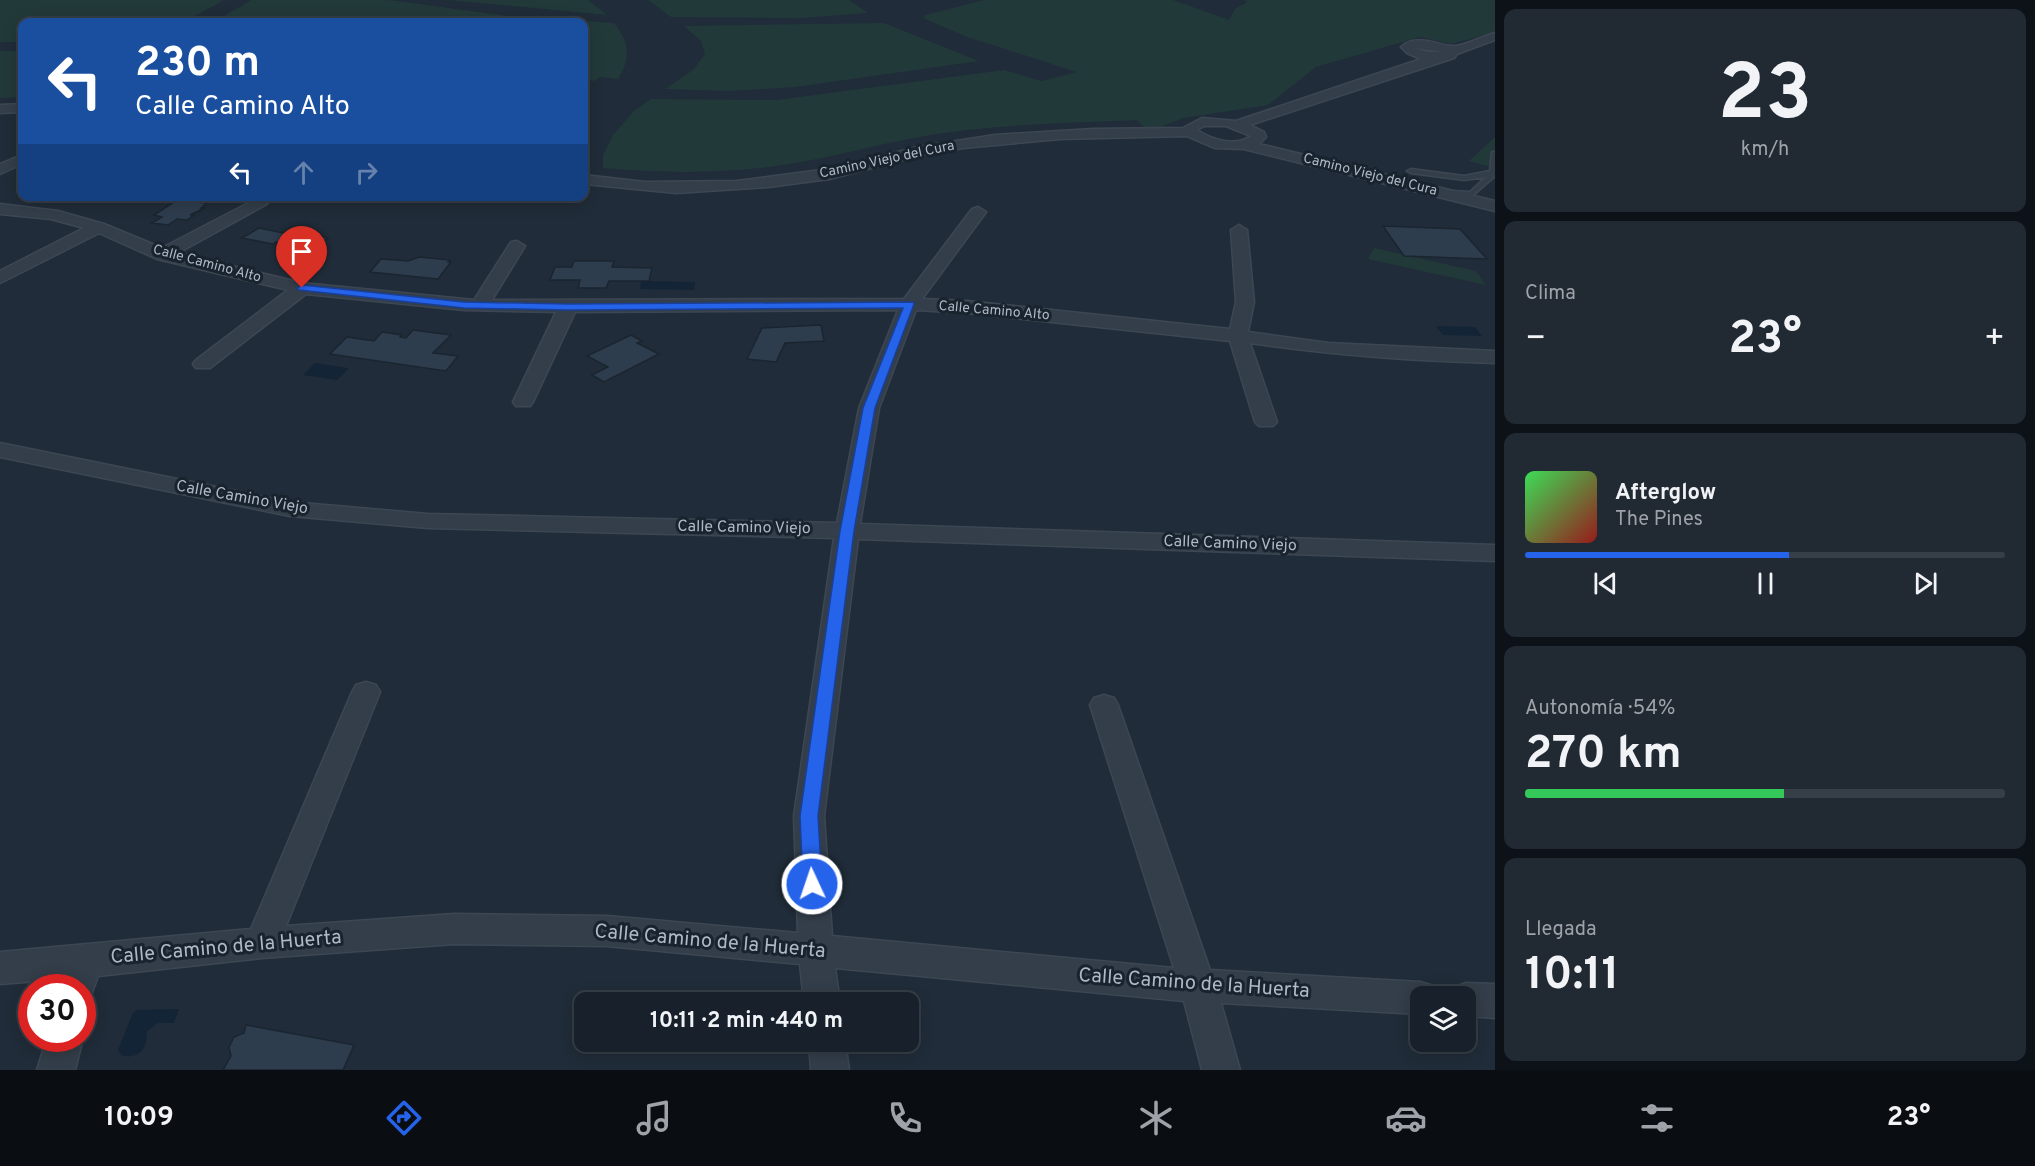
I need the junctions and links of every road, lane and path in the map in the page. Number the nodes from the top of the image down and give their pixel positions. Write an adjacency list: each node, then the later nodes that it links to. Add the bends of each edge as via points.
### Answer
1 (1495, 36): 2 (street)
2 (1444, 51): 3 (street); 3 (street, via 1410,51 1417,58)
3 (1414, 65): 6 (street)
4 (18, 108): 5 (street)
5 (0, 109)
6 (1240, 124): 7 (street, via 1202,122 1194,124); 8 (street, Camino Viejo del Cura)
7 (1190, 132): 9 (street, Camino Viejo del Cura, via 1219,144); 15 (street, Camino Viejo del Cura, via 1007,139 930,149 830,173 756,183 698,187)
8 (1257, 132): 9 (street, via 1255,142); 13 (street, Camino Viejo del Cura)
9 (1245, 145): 16 (street, Camino Viejo del Cura)
10 (1495, 154): 14 (lane)
11 (18, 161): 12 (street)
12 (0, 170)
13 (1411, 171): 14 (lane, via 1464,177); 17 (street, Camino Viejo del Cura)
14 (1495, 173): 17 (lane)
15 (588, 180)
16 (1426, 189): 17 (lane, via 1472,194); 19 (street, Camino Viejo del Cura)
17 (1488, 190)
18 (261, 201): 25 (street)
19 (1495, 206)
20 (0, 209): 22 (street, Calle Camino Alto, via 52,214)
21 (978, 212): 28 (street)
22 (98, 227): 25 (street, Calle Camino Alto); 26 (street)
23 (1239, 230): 31 (street, via 1245,302)
24 (517, 246): 29 (street)
25 (164, 255): 27 (street, Calle Camino Alto)
26 (0, 278)
27 (302, 288): 29 (street, Calle Camino Alto); 33 (street)
28 (909, 304): 30 (street, Calle Camino Alto); 31 (street, Calle Camino Alto); 37 (street, via 869,408)
29 (480, 305): 30 (street, Calle Camino Alto)
30 (568, 307): 34 (street)
31 (1238, 336): 32 (street, Calle Camino Alto, via 1328,349); 35 (street)
32 (1495, 357)
33 (203, 364)
34 (523, 402)
35 (1266, 422)
36 (0, 450): 37 (street, Calle Camino Viejo, via 290,509 428,521)
37 (847, 531): 38 (street, Calle Camino Viejo); 42 (street, via 809,816)
38 (1495, 553)
39 (366, 692): 41 (street)
40 (1104, 705): 46 (street)
41 (262, 943): 42 (street, Calle Camino de la Huerta, via 454,929 607,931); 45 (street, Calle Camino de la Huerta)
42 (816, 952): 46 (street, Calle Camino de la Huerta); 47 (street)
43 (0, 968): 44 (street, Calle Camino de la Huerta)
44 (69, 974)
45 (87, 974)
46 (1198, 986): 48 (street, Calle Camino de la Huerta); 55 (street)
47 (821, 992)
48 (1410, 997)
49 (1476, 1000): 50 (street)
50 (1495, 1001)
51 (61, 1052): 53 (street)
52 (828, 1052): 54 (street)
53 (56, 1070)
54 (830, 1070)
55 (1221, 1070)

